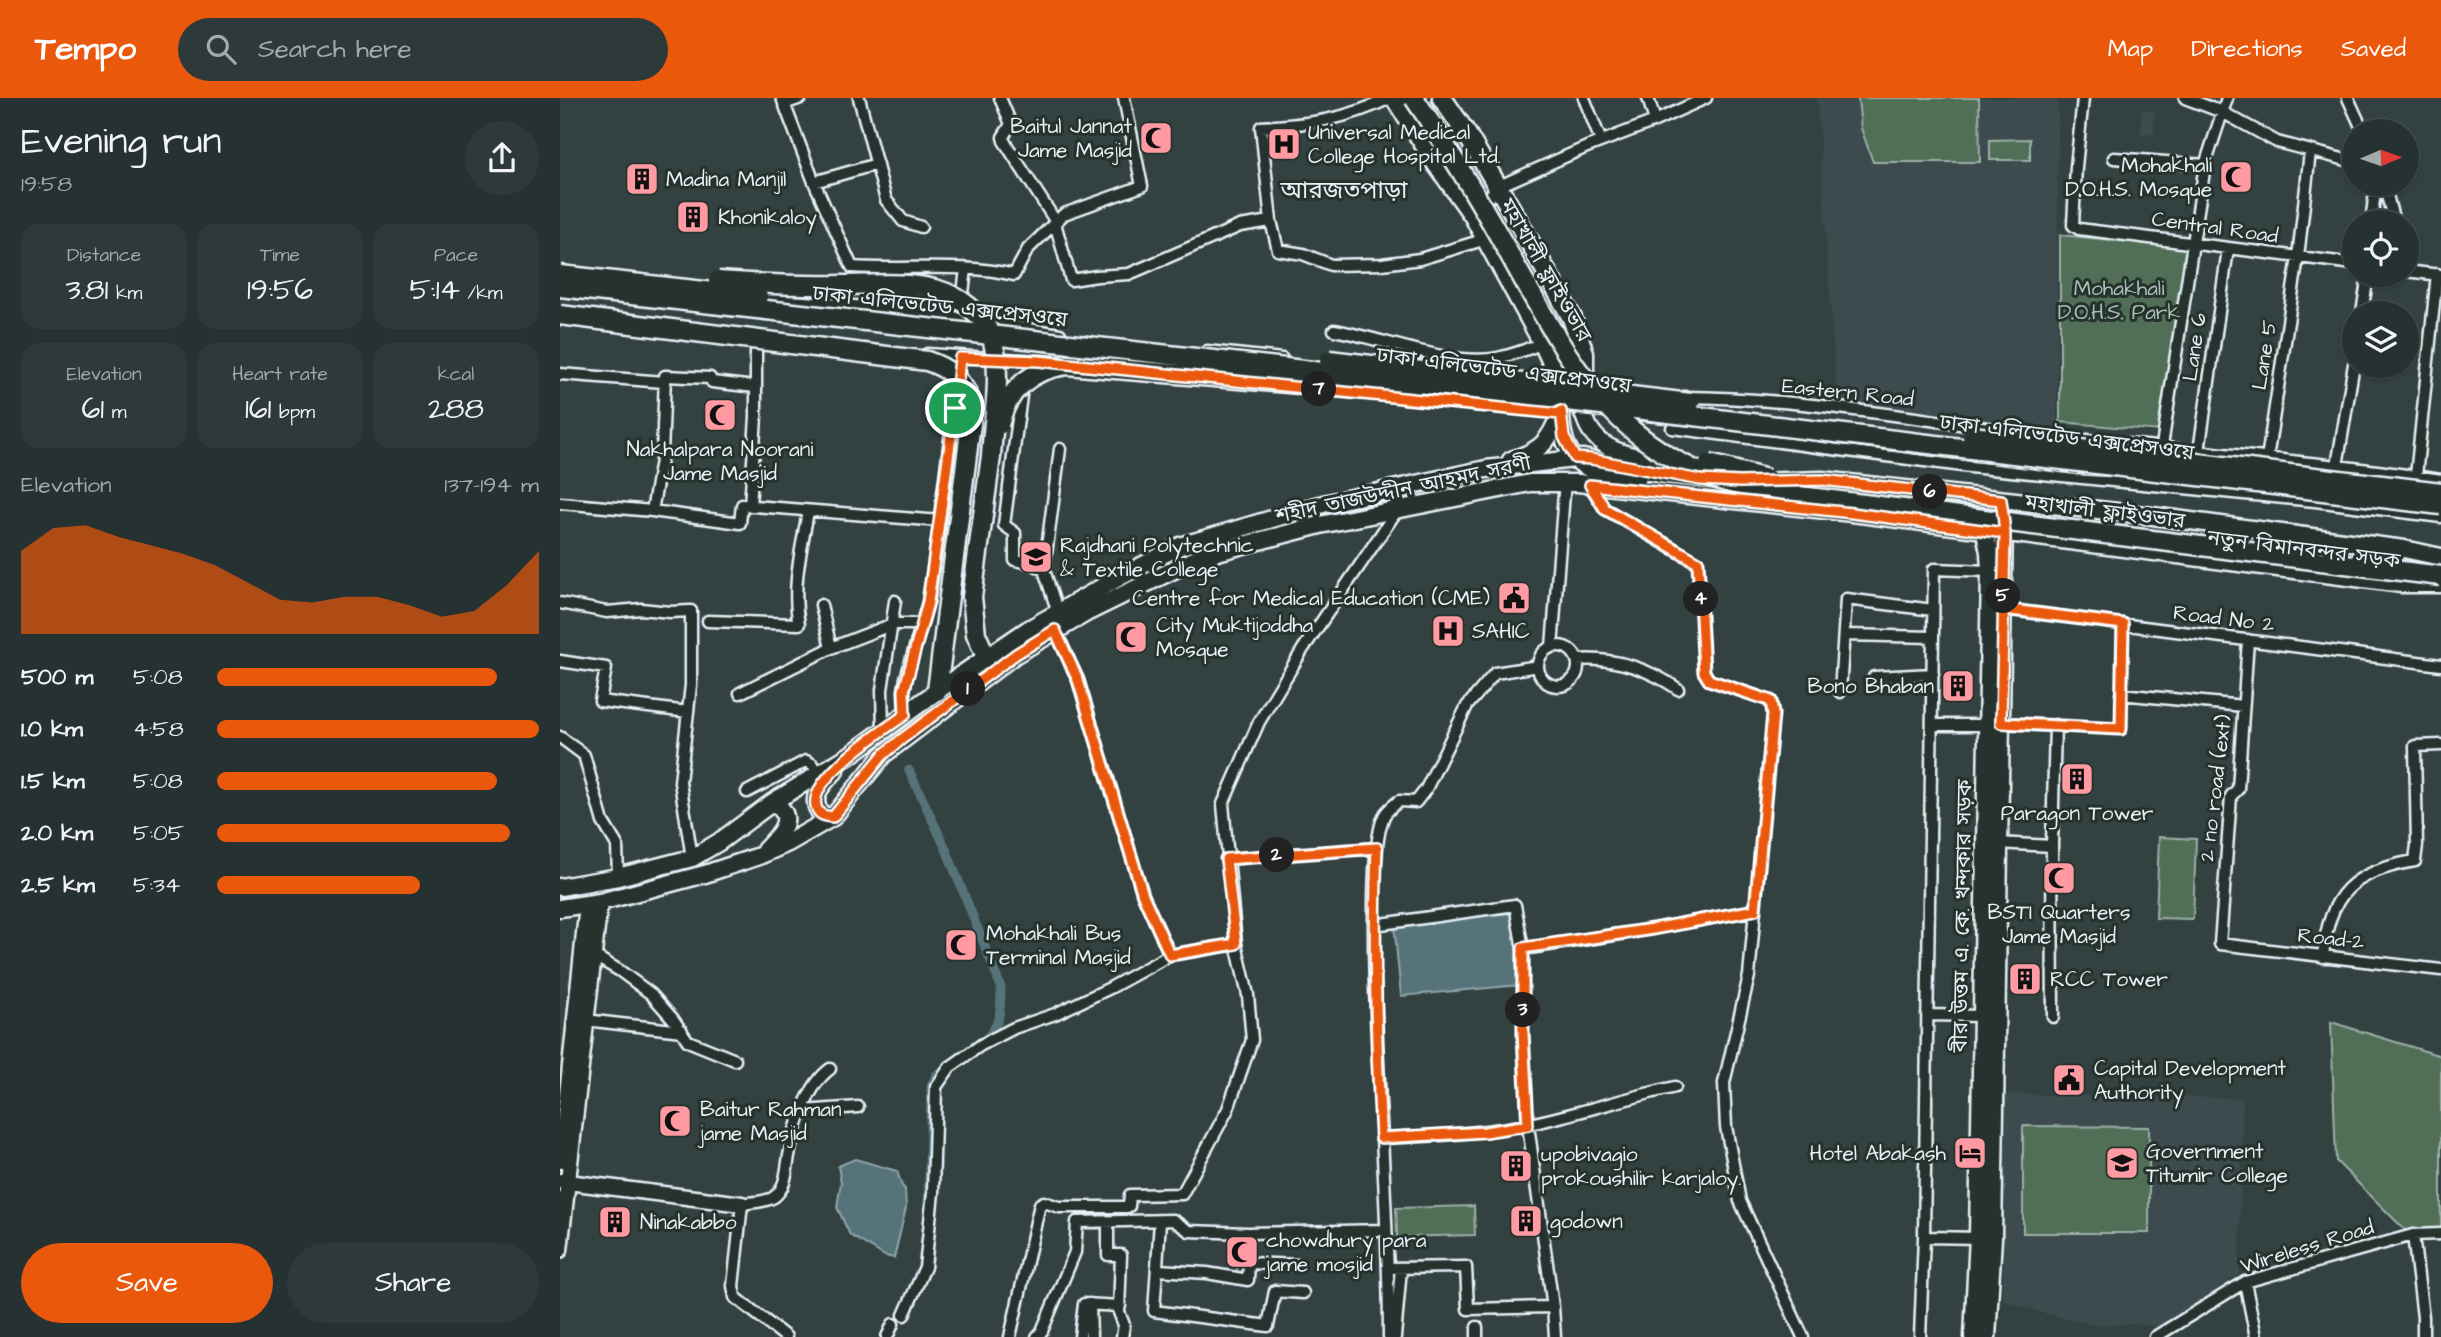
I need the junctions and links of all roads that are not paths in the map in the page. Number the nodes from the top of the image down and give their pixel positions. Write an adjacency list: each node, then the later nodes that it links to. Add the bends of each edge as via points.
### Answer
1 (801, 98): 16 (street)
2 (859, 98): 24 (street)
3 (1000, 98): 29 (street, via 1011,124 1004,141)
4 (1124, 98): 29 (street, via 1142,186 1064,214)
5 (1393, 98): 28 (highway); 30 (street, via 1342,118 1261,127)
6 (1414, 98): 89 (highway, মহাখালী ফ্লাইওভার, bridge, via 1447,146 1561,346 1591,388 1635,433 1682,464 1737,485 1792,495)
7 (1425, 98): 86 (highway, মহাখালী ফ্লাইওভার, bridge, via 1485,187 1591,372 1639,421 1694,458 1794,484)
8 (1441, 98): 27 (highway)
9 (1584, 98): 20 (street)
10 (1648, 98): 19 (street)
11 (1706, 98): 19 (street)
12 (2083, 98): 33 (street, Central Road, via 2073,225)
13 (2185, 98): 17 (street)
14 (2227, 98): 17 (street)
15 (2348, 98): 18 (street)
16 (783, 101): 26 (street)
17 (2222, 112): 21 (street, via 2277,142); 25 (street)
18 (2358, 119)
19 (1655, 121): 20 (street)
20 (1601, 141): 27 (street)
21 (2310, 152): 23 (street); 35 (street, Lane 5)
22 (2115, 158): 25 (street)
23 (2342, 159)
24 (877, 164): 26 (street); 31 (street, via 886,200 903,221)
25 (2205, 165): 33 (street)
26 (814, 182): 38 (street, via 852,267)
27 (1497, 187): 28 (street); 56 (highway, via 1579,335 1584,353)
28 (1473, 215): 32 (highway)
29 (1056, 222): 30 (street, via 1071,280 1129,274 1240,226); 38 (street, via 1028,249 1014,275)
30 (1271, 222): 32 (street, via 1278,250 1331,265 1420,259)
31 (921, 227)
32 (1486, 239): 47 (highway)
33 (2192, 243): 34 (street, Central Road); 59 (street)
34 (2228, 249): 35 (street, Central Road); 61 (street, Lane 6)
35 (2298, 257): 37 (street, Central Road); 64 (street, Lane 5)
36 (560, 262): 62 (highway, bridge, via 712,281 911,285 949,294 975,313 993,344 997,370)
37 (2342, 262)
38 (966, 269): 43 (street)
39 (2419, 271): 41 (street)
40 (560, 275): 57 (street, via 708,294 915,311 1133,345 1237,353); 71 (highway, ঢাকা এলিভেটেড এক্সপ্রেসওয়ে, bridge, via 1450,374)
41 (2439, 275): 67 (street)
42 (560, 287): 54 (highway, ঢাকা এলিভেটেড এক্সপ্রেসওয়ে, bridge)
43 (961, 301)
44 (560, 315): 115 (highway, bridge, via 928,361 945,367 960,381 968,395 971,423)
45 (680, 330): 49 (street)
46 (1334, 330): 47 (street, via 1452,359 1496,359)
47 (1543, 343): 57 (highway, via 1558,375)
48 (756, 352): 53 (street)
49 (960, 358): 57 (street, via 1053,362); 82 (street)
50 (560, 374): 52 (street)
51 (2352, 378): 65 (street)
52 (664, 382): 53 (street, via 665,376 710,378 712,382); 80 (street, via 662,455)
53 (755, 387): 77 (street)
54 (1472, 391): 62 (highway, bridge, via 1394,393 1066,365 1036,373 1014,391); 76 (highway, ঢাকা এলিভেটেড এক্সপ্রেসওয়ে, bridge)
55 (1021, 396): 87 (street, via 1004,525 1015,533 1015,560)
56 (1584, 405): 59 (street, Eastern Road, via 1699,397 1862,410); 68 (main road, via 1592,434 1615,451 1700,469)
57 (1561, 408): 63 (main road, via 1564,437); 66 (main road, via 1548,441 1540,448)
58 (1672, 428): 81 (street, via 1970,467 2315,500)
59 (2162, 446): 61 (street, Eastern Road)
60 (1060, 449): 87 (street)
61 (2199, 451): 64 (street, Eastern Road)
62 (991, 456): 107 (highway, via 972,597 976,634)
63 (1575, 458): 66 (main road, শহীদ তাজউদ্দীন আহমদ সরণী); 68 (main road, শহীদ তাজউদ্দীন আহমদ সরণী, via 1700,480); 74 (main road, via 1600,473)
64 (2267, 458): 65 (street, Eastern Road)
65 (2337, 467): 67 (street, Eastern Road)
66 (1486, 469): 96 (main road, শহীদ তাজউদ্দীন আহমদ সরণী, via 1323,504 1180,545)
67 (2416, 476): 69 (street, Eastern Road)
68 (1822, 480): 72 (main road, নতুন বিমানবন্দর সড়ক)
69 (2441, 480)
70 (1577, 483): 74 (main road, নতুন বিমানবন্দর সড়ক); 78 (main road, শহীদ তাজউদ্দীন আহমদ সরণী, via 1530,483); 105 (street); 143 (street, via 1605,509 1698,562 1704,672 1709,680 1771,701)
71 (2441, 492)
72 (1974, 497): 73 (main road, নতুন বিমানবন্দর সড়ক); 83 (main road, বীর উত্তম এ. কে. খন্দকার সড়ক)
73 (2001, 500): 84 (main road, বীর উত্তম এ. কে. খন্দকার সড়ক); 85 (main road, নতুন বিমানবন্দর সড়ক)
74 (1745, 502): 83 (main road, নতুন বিমানবন্দর সড়ক)
75 (560, 503): 80 (street)
76 (2441, 505)
77 (750, 506): 79 (street); 80 (street, via 742,505 740,523)
78 (1398, 509): 101 (main road, শহীদ তাজউদ্দীন আহমদ সরণী, via 1202,556); 138 (street, via 1259,722 1223,804)
79 (808, 510): 82 (street); 97 (street, via 796,583 799,624)
80 (652, 511)
81 (2441, 517)
82 (940, 521): 99 (street, via 928,602)
83 (1985, 531): 84 (main road, নতুন বিমানবন্দর সড়ক); 88 (main road, বীর উত্তম এ. কে. খন্দকার সড়ক)
84 (2005, 533): 90 (main road, নতুন বিমানবন্দর সড়ক, via 2402,583); 94 (main road, বীর উত্তম এ. কে. খন্দকার সড়ক)
85 (2441, 556)
86 (2441, 564)
87 (1044, 570): 96 (street)
88 (1990, 571): 95 (street, via 1934,569); 122 (main road, বীর উত্তম এ. কে. খন্দকার সড়ক)
89 (2441, 576)
90 (2441, 584)
91 (895, 601): 98 (street)
92 (560, 603): 120 (street, via 607,612 691,611)
93 (821, 606): 106 (street)
94 (2003, 609): 100 (street, Road No 2); 122 (main road, বীর উত্তম এ. কে. খন্দকার সড়ক)
95 (1933, 610): 102 (street, via 1846,599); 103 (street)
96 (1058, 612): 107 (main road, শহীদ তাজউদ্দীন আহমদ সরণী)
97 (708, 621)
98 (893, 624): 99 (street); 106 (street); 125 (street, via 882,690)
99 (920, 624): 121 (street, via 906,678)
100 (2123, 624): 104 (street, Road No 2); 118 (street)
101 (1055, 630): 132 (main road, শহীদ তাজউদ্দীন আহমদ সরণী, via 1016,654 883,755); 148 (street, via 1078,680 1143,895)
102 (1845, 635): 103 (street); 116 (street)
103 (1933, 638): 112 (street)
104 (2248, 640): 110 (street, Road No 2); 119 (street, 2 no road (ext))
105 (1552, 647): 108 (street, via 1564,646); 111 (street, via 1542,654)
106 (831, 648): 117 (street)
107 (986, 657): 115 (main road, শহীদ তাজউদ্দীন আহমদ সরণী)
108 (1577, 660): 111 (street, via 1577,673 1569,683 1556,686 1544,681); 114 (street, via 1604,659 1650,671)
109 (560, 661): 120 (street, via 606,668 600,701)
110 (2441, 665)
111 (1538, 666): 135 (street, via 1494,673 1467,706 1426,789 1416,802 1399,801 1385,815)
112 (1933, 674): 113 (street); 123 (street)
113 (1874, 677)
114 (1678, 689)
115 (937, 691): 121 (main road, শহীদ তাজউদ্দীন আহমদ সরণী)
116 (1840, 692)
117 (740, 693)
118 (2122, 694): 119 (street); 124 (street, via 2121,729)
119 (2244, 706): 145 (street, 2 no road (ext))
120 (688, 712): 137 (street, via 680,782)
121 (905, 715): 125 (main road, শহীদ তাজউদ্দীন আহমদ সরণী)
122 (1993, 724): 123 (street); 124 (street); 133 (main road, বীর উত্তম এ. কে. খন্দকার সড়ক); 153 (main road, বীর উত্তম এ. কে. খন্দকার সড়ক)
123 (1933, 725): 152 (street)
124 (2055, 725): 134 (street)
125 (883, 730): 128 (main road, শহীদ তাজউদ্দীন আহমদ সরণী)
126 (560, 737): 139 (street, via 584,755 603,822 617,845)
127 (2441, 745): 150 (street, via 2416,747 2415,861 2387,866 2356,881 2330,918)
128 (850, 755): 129 (main road, শহীদ তাজউদ্দীন আহমদ সরণী); 132 (main road, via 818,789 817,809)
129 (820, 774): 130 (street, via 806,761); 131 (main road, শহীদ তাজউদ্দীন আহমদ সরণী)
130 (747, 792)
131 (773, 802): 136 (main road, via 785,816 784,827); 137 (main road, শহীদ তাজউদ্দীন আহমদ সরণী)
132 (833, 817): 136 (main road, শহীদ তাজউদ্দীন আহমদ সরণী)
133 (1998, 844): 134 (street); 173 (main road, বীর উত্তম এ. কে. খন্দকার সড়ক)
134 (2052, 846): 154 (street)
135 (1377, 848): 138 (street); 144 (street)
136 (759, 856): 141 (main road, শহীদ তাজউদ্দীন আহমদ সরণী)
137 (692, 858): 139 (main road, শহীদ তাজউদ্দীন আহমদ সরণী)
138 (1226, 859): 146 (street)
139 (618, 877): 140 (main road, শহীদ তাজউদ্দীন আহমদ সরণী)
140 (560, 887)
141 (594, 903): 142 (main road, শহীদ তাজউদ্দীন আহমদ সরণী); 149 (main road); 164 (main road)
142 (560, 908)
143 (1755, 910): 147 (street); 197 (street, via 1749,976 1724,1083 1726,1127 1740,1200)
144 (1374, 925): 147 (street, via 1510,904 1515,905); 163 (street)
145 (2219, 941): 150 (street, Road-2, via 2224,946)
146 (1236, 944): 148 (street); 189 (street, via 1252,1040 1228,1110 1184,1193 1130,1195 1127,1207 1040,1204)
147 (1523, 948): 162 (street)
148 (1170, 955): 184 (street, via 1055,1014 1014,1028 950,1068 936,1087 925,1267)
149 (593, 956): 155 (main road); 156 (street, via 651,994)
150 (2323, 957): 151 (street, Road-2)
151 (2441, 970)
152 (1927, 1015): 153 (street); 172 (street)
153 (1982, 1016): 173 (main road, বীর উত্তম এ. কে. খন্দকার সড়ক)
154 (2053, 1017)
155 (585, 1020): 156 (street); 165 (main road)
156 (681, 1031): 157 (street, via 688,1041)
157 (735, 1060)
158 (830, 1069): 161 (street, via 819,1077)
159 (1675, 1087): 162 (street)
160 (858, 1107): 161 (street)
161 (803, 1111): 166 (street, via 780,1191 772,1199)
162 (1528, 1125): 163 (street); 183 (street)
163 (1381, 1138): 169 (street)
164 (560, 1161)
165 (564, 1181): 166 (main road); 174 (main road)
166 (742, 1203): 187 (street, via 735,1297)
167 (1160, 1221): 168 (street); 169 (street, via 1173,1220 1189,1231); 178 (street)
168 (1108, 1222): 182 (street, via 1108,1255 1121,1255); 186 (street, via 1077,1222 1075,1252)
169 (1385, 1230): 176 (street)
170 (2441, 1234): 171 (street, Wireless Road)
171 (2413, 1235): 179 (street, Wireless Road); 203 (street)
172 (1924, 1237): 173 (street); 198 (street)
173 (1985, 1238): 199 (main road, বীর উত্তম এ. কে. খন্দকার সড়ক); 200 (main road, বীর উত্তম এ. কে. খন্দকার সড়ক)
174 (560, 1250)
175 (1297, 1265): 178 (street, via 1249,1263 1248,1280)
176 (1389, 1268): 177 (street); 194 (street)
177 (1401, 1268): 183 (street, via 1466,1267 1468,1310); 195 (street)
178 (1158, 1270): 180 (street, via 1154,1311 1268,1326 1275,1291)
179 (2245, 1282): 201 (street, Wireless Road); 202 (street)
180 (1303, 1293)
181 (1090, 1304): 182 (street); 191 (street, via 1084,1304); 192 (street)
182 (1120, 1306): 193 (street)
183 (1553, 1307): 196 (street)
184 (904, 1315)
185 (893, 1324): 188 (street)
186 (1037, 1335): 190 (street)
187 (786, 1337)
188 (887, 1337)
189 (1010, 1337)
190 (1049, 1337)
191 (1080, 1337)
192 (1091, 1337)
193 (1122, 1337)
194 (1389, 1337)
195 (1395, 1337)
196 (1555, 1337)
197 (1803, 1337)
198 (1920, 1337)
199 (1973, 1337)
200 (1987, 1337)
201 (2155, 1337)
202 (2256, 1337)
203 (2423, 1337)

